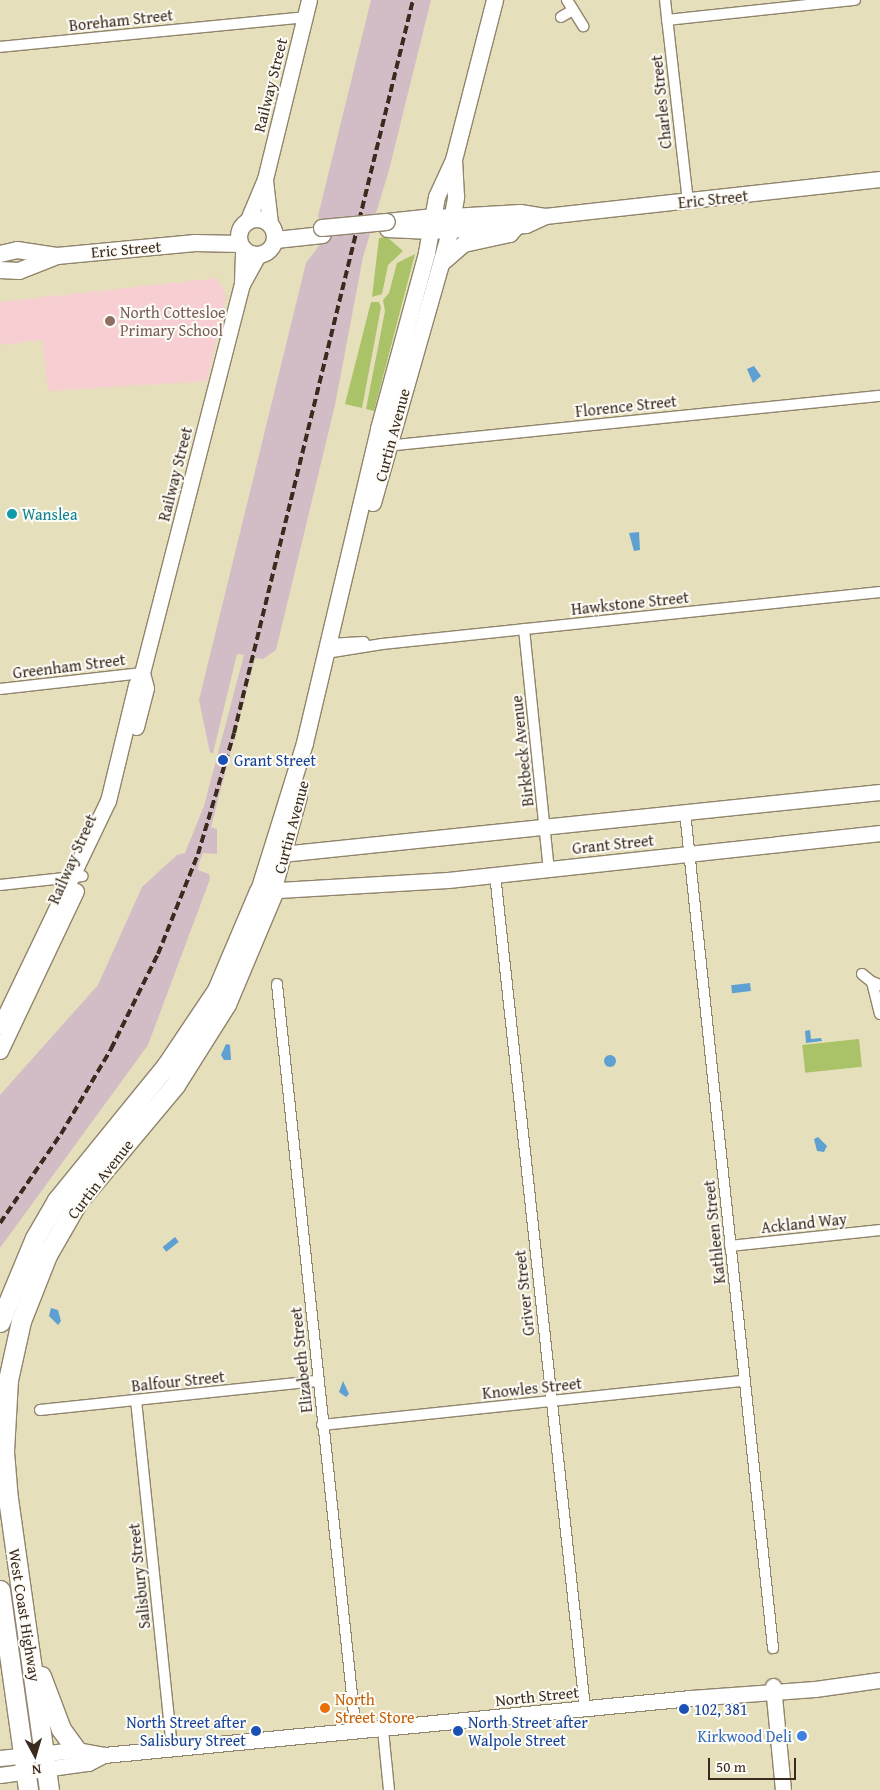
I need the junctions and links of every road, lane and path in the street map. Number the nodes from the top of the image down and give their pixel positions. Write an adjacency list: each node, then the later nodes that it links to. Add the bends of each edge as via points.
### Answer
1 (309, 0): 7 (street, Railway Street)
2 (495, 0): 12 (main road, Curtin Avenue)
3 (567, 0): 6 (street)
4 (665, 0): 9 (street, Charles Street)
5 (855, 0): 9 (street)
6 (573, 10): 8 (street); 10 (street)
7 (305, 17): 11 (street, Boreham Street); 13 (street, Railway Street)
8 (561, 17)
9 (667, 20): 15 (street, Charles Street)
10 (583, 26)
11 (0, 47)
12 (454, 160): 17 (main road, Curtin Avenue, via 438,197); 18 (main road, Curtin Avenue, via 456,197)
13 (265, 179): 20 (street, Railway Street); 21 (street, Railway Street)
14 (880, 179): 15 (street, Eric Street)
15 (688, 202): 16 (street, Eric Street)
16 (546, 216): 18 (street, Eric Street, via 520,212); 19 (street, Eric Street)
17 (432, 224): 18 (street, Eric Street); 20 (main road, Eric Street); 29 (main road, Curtin Avenue)
18 (451, 224): 19 (street, Eric Street); 25 (main road, Curtin Avenue)
19 (517, 226): 25 (main road, via 510,234 464,244)
20 (274, 232): 21 (main road, Eric Street, via 258,218); 24 (main road, via 271,249)
21 (242, 237): 23 (main road, Eric Street); 24 (main road); 27 (street, Railway Street)
22 (0, 254): 23 (main road, Eric Street, via 17,250)
23 (57, 256): 26 (main road, Eric Street, via 18,271)
24 (258, 256): 27 (street, Railway Street)
25 (440, 265): 29 (main road, Curtin Avenue)
26 (0, 270)
27 (242, 284): 33 (street, Railway Street)
28 (880, 396): 29 (street, Florence Street)
29 (382, 446): 32 (main road, Curtin Avenue)
30 (880, 592): 31 (street, Hawkstone Street)
31 (524, 629): 32 (street, Hawkstone Street); 37 (street, Birkbeck Avenue)
32 (332, 648): 40 (main road, Curtin Avenue, via 304,743)
33 (142, 672): 34 (street, Greenham Street); 43 (street, Railway Street, via 146,688 118,799)
34 (0, 689)
35 (880, 792): 36 (street, Grant Street)
36 (684, 812): 37 (street, Grant Street); 39 (street, Kathleen Street)
37 (545, 825): 40 (street, Grant Street); 41 (street, Birkbeck Avenue)
38 (880, 832): 39 (street, Grant Street)
39 (689, 854): 41 (street, Grant Street); 53 (street, Kathleen Street)
40 (277, 855): 45 (main road, Curtin Avenue)
41 (549, 869): 42 (street, Grant Street)
42 (495, 874): 45 (street, Grant Street); 59 (street, Griver Street)
43 (77, 877): 44 (street); 50 (street, Railway Street)
44 (0, 885)
45 (266, 892): 54 (highway, Curtin Avenue, via 217,990 166,1066 57,1200 35,1238); 57 (highway, Curtin Avenue, via 226,1004 175,1085 78,1202 47,1256 21,1321)
46 (862, 974): 48 (street)
47 (277, 984): 55 (street, Elizabeth Street)
48 (876, 984): 49 (street)
49 (880, 1014)
50 (4, 1025): 51 (street, Railway Street)
51 (0, 1051)
52 (880, 1230): 53 (street, Ackland Way)
53 (730, 1246): 56 (street, Kathleen Street)
54 (2, 1315)
55 (318, 1381): 58 (street, Balfour Street); 61 (street, Elizabeth Street)
56 (744, 1382): 59 (street, Knowles Street); 63 (street, Kathleen Street)
57 (4, 1387): 64 (highway, West Coast Highway, via 8,1500)
58 (136, 1400): 60 (street, Balfour Street); 71 (street, Salisbury Street)
59 (551, 1401): 61 (street, Knowles Street); 67 (street, Griver Street)
60 (40, 1410)
61 (322, 1425): 69 (street, Elizabeth Street)
62 (0, 1590): 75 (highway, West Coast Highway)
63 (773, 1648)
64 (32, 1657): 70 (highway, via 49,1692 61,1728); 74 (highway, West Coast Highway)
65 (880, 1680): 66 (street, North Street, via 850,1683 816,1681)
66 (768, 1690): 67 (street, North Street); 80 (street); 81 (street)
67 (585, 1708): 68 (street, North Street)
68 (383, 1730): 69 (street, North Street); 79 (street)
69 (356, 1733): 71 (street, North Street)
70 (76, 1750): 72 (street); 74 (street)
71 (172, 1750): 72 (street, North Street)
72 (104, 1756): 74 (street, North Street, via 88,1763)
73 (0, 1758): 75 (street)
74 (46, 1760): 75 (street); 78 (highway, West Coast Highway)
75 (25, 1763): 76 (street); 77 (highway, West Coast Highway)
76 (0, 1775)
77 (28, 1790)
78 (49, 1790)
79 (389, 1790)
80 (774, 1790)
81 (783, 1790)

